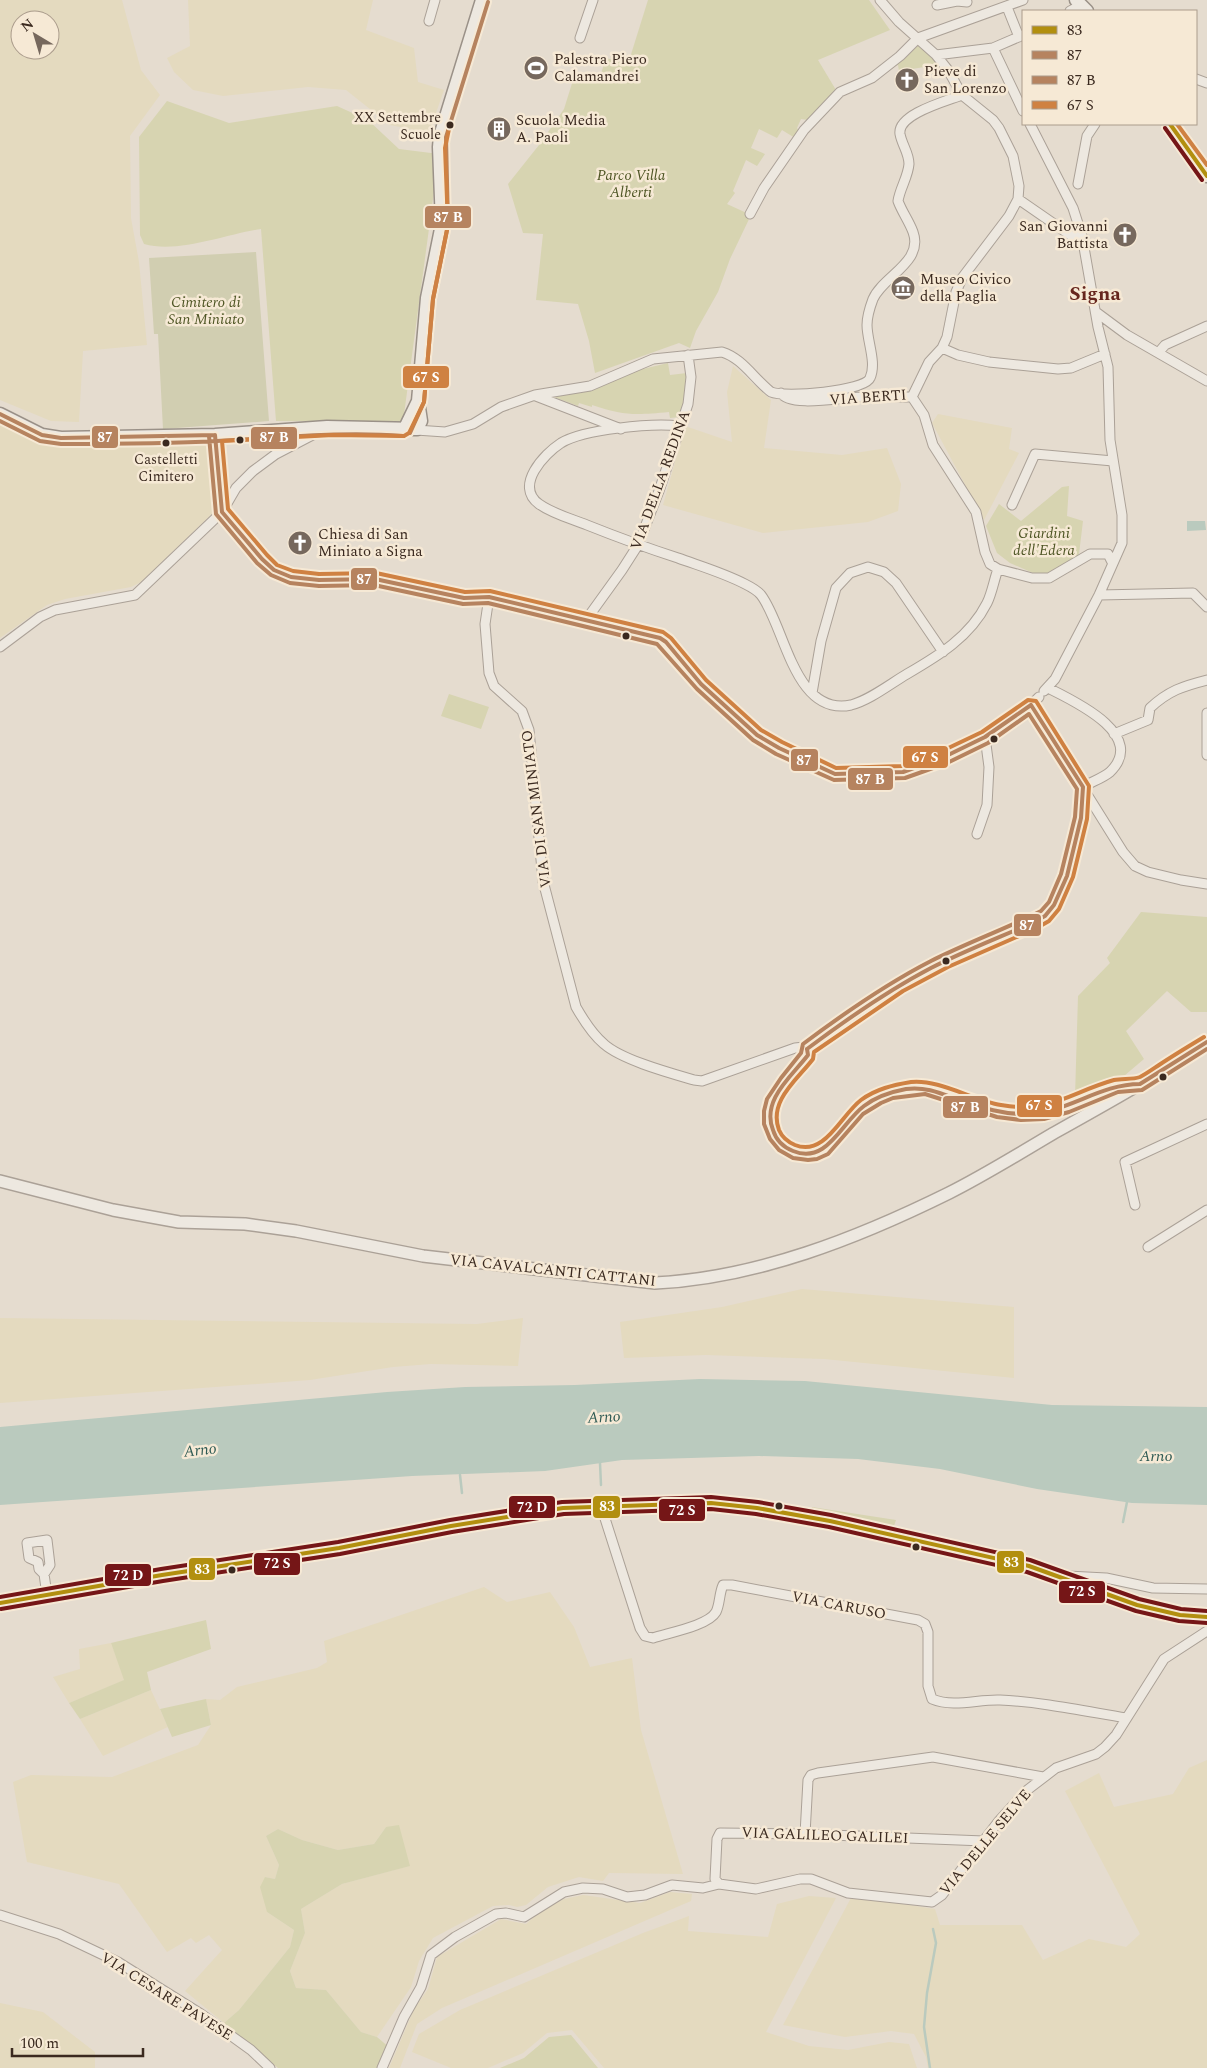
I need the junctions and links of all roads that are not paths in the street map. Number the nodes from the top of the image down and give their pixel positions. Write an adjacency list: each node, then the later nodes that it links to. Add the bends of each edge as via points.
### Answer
1 (435, 0): 10 (street)
2 (482, 0): 40 (main road, via 440,136 442,224 427,298 418,401)
3 (593, 0): 12 (street)
4 (880, 0): 13 (street)
5 (1023, 0): 8 (street)
6 (967, 1): 7 (street); 9 (street)
7 (936, 5)
8 (1007, 7): 9 (street); 11 (street)
9 (969, 20): 13 (street)
10 (429, 21)
11 (1021, 36): 14 (street)
12 (580, 38)
13 (918, 38): 15 (street); 24 (street, via 872,78 840,92 828,103 784,158)
14 (994, 48): 15 (street); 17 (street)
15 (936, 55): 16 (street)
16 (962, 95): 23 (street, via 993,120 1002,133 1013,156); 33 (street, via 912,115 901,128 909,162 898,201 914,233 915,243 910,260 877,290 870,308 867,323 870,379 848,389)
17 (1022, 109)
18 (1030, 125): 25 (street, via 1072,208)
19 (1093, 125): 22 (street, via 1087,136)
20 (1171, 125): 21 (main road)
21 (1207, 176)
22 (1078, 184)
23 (1018, 199): 25 (street, via 1073,236); 28 (street, VIA BERTI, via 962,278)
24 (750, 214)
25 (1082, 236): 26 (street)
26 (1096, 312): 29 (street, via 1127,335); 30 (street)
27 (1207, 326): 29 (street, via 1165,345)
28 (942, 348): 30 (street, via 989,362 1058,369 1071,368); 35 (street, VIA BERTI, via 929,362)
29 (1159, 352): 32 (street)
30 (1105, 354): 42 (street)
31 (688, 355): 33 (street, VIA BERTI, via 722,352 731,355 772,392); 34 (street, VIA BERTI, via 653,359 590,386); 37 (street, VIA DELLA REDINA, via 691,377 688,404)
32 (1207, 380)
33 (781, 393): 35 (street, VIA BERTI, via 783,397 802,401 860,396)
34 (535, 396): 39 (street); 40 (street, VIA BERTI, via 501,407 464,427 445,432)
35 (912, 398): 47 (street, via 924,415 933,445 976,512 985,552 990,564)
36 (0, 414): 41 (main road, via 42,435 61,438)
37 (679, 426): 39 (street); 45 (street, VIA DELLA REDINA)
38 (327, 428): 40 (main road); 41 (main road); 44 (street, via 276,454 253,471 236,488)
39 (622, 429): 45 (street, via 574,436 560,444 537,464 530,479 531,493 538,504 558,514)
40 (410, 430)
41 (215, 435): 44 (street)
42 (1113, 461): 43 (street, via 1036,454); 46 (street, via 1122,515 1122,543)
43 (1012, 505)
44 (222, 512): 49 (street, via 262,559 274,570 291,577 375,580 464,598); 52 (street, via 135,595 55,610 40,617)
45 (638, 545): 51 (street, VIA DELLA REDINA); 56 (street, via 733,578 755,589 766,603 800,678)
46 (1112, 562): 47 (street, via 1108,554 1090,554 1049,578 1032,578); 48 (street)
47 (998, 569): 53 (street, via 987,603 970,630)
48 (1099, 595): 50 (street, via 1193,593); 55 (street, via 1055,679)
49 (489, 597): 51 (street); 66 (street, VIA DI SAN MINIATO, via 485,624 489,673 494,686 522,711 529,730 543,881 576,1007 586,1024 605,1045 623,1055 702,1081 795,1048 804,1046)
50 (1207, 607)
51 (586, 620): 60 (street, via 660,638 701,684 757,735 835,774 903,772)
52 (0, 647)
53 (943, 652): 56 (street, via 852,705 826,703); 56 (street, via 896,583 884,572 868,567 850,573 836,588 821,641)
54 (1207, 680): 59 (street, via 1172,691 1150,708 1148,720)
55 (1044, 692): 57 (street); 59 (street, via 1096,715)
56 (812, 694)
57 (1031, 705): 60 (street); 62 (street)
58 (1207, 714): 61 (street)
59 (1114, 734): 62 (street, via 1122,754 1109,772)
60 (985, 737): 63 (street, via 989,767 987,805)
61 (1207, 755)
62 (1083, 787): 64 (street, via 1135,866 1166,877); 66 (street, via 1082,818 1067,876 1054,905 1045,916 933,967 857,1012)
63 (977, 834)
64 (1207, 884)
65 (1207, 1042): 67 (street, VIA CAVALCANTI CATTANI)
66 (807, 1049): 67 (street, via 808,1055 779,1090 769,1113 775,1137 784,1146 808,1154 821,1151 862,1108 889,1093 928,1088 1010,1114 1043,1113 1122,1085)
67 (1140, 1084): 69 (street, VIA CAVALCANTI CATTANI, via 951,1192 876,1227 764,1264 691,1281 655,1283 423,1256 246,1224 179,1222 112,1210)
68 (1207, 1124): 70 (street, via 1125,1162)
69 (0, 1180)
70 (1135, 1205)
71 (1207, 1210): 72 (street)
72 (1148, 1247)
73 (601, 1506): 75 (main road, via 712,1504 757,1508 1020,1563); 77 (main road, via 563,1508); 81 (street, VIA CARUSO, via 645,1636 653,1638 707,1620 715,1614 723,1585 732,1585 918,1620 925,1624 928,1632 928,1686 932,1699 943,1704 998,1700 1025,1702)
74 (44, 1574): 77 (street)
75 (1060, 1576): 76 (street, via 1106,1578 1153,1588); 79 (main road, via 1138,1605 1180,1615)
76 (1207, 1589)
77 (47, 1594): 78 (main road)
78 (0, 1602)
79 (1207, 1617)
80 (1207, 1631): 81 (street, VIA DELLE SELVE, via 1164,1659)
81 (1126, 1718): 82 (street, VIA DELLE SELVE, via 1116,1734 1096,1754 1065,1764)
82 (1043, 1777): 83 (street, via 933,1757 818,1773 808,1780); 84 (street, VIA DELLE SELVE, via 1013,1804)
83 (806, 1834): 84 (street, VIA GALILEO GALILEI); 85 (street, VIA GALILEO GALILEI, via 720,1833 715,1879)
84 (984, 1841): 85 (street, VIA DELLE SELVE, via 942,1895 932,1902 848,1892 811,1879 756,1889)
85 (719, 1884): 88 (street, VIA DELLE SELVE, via 703,1888 672,1885 627,1898 583,1888 564,1892 524,1917 496,1914 431,1955 421,1987)
86 (0, 1916): 87 (street, VIA CESARE PAVESE, via 59,1934 118,1962 201,2014)
87 (270, 2068)
88 (382, 2068)

